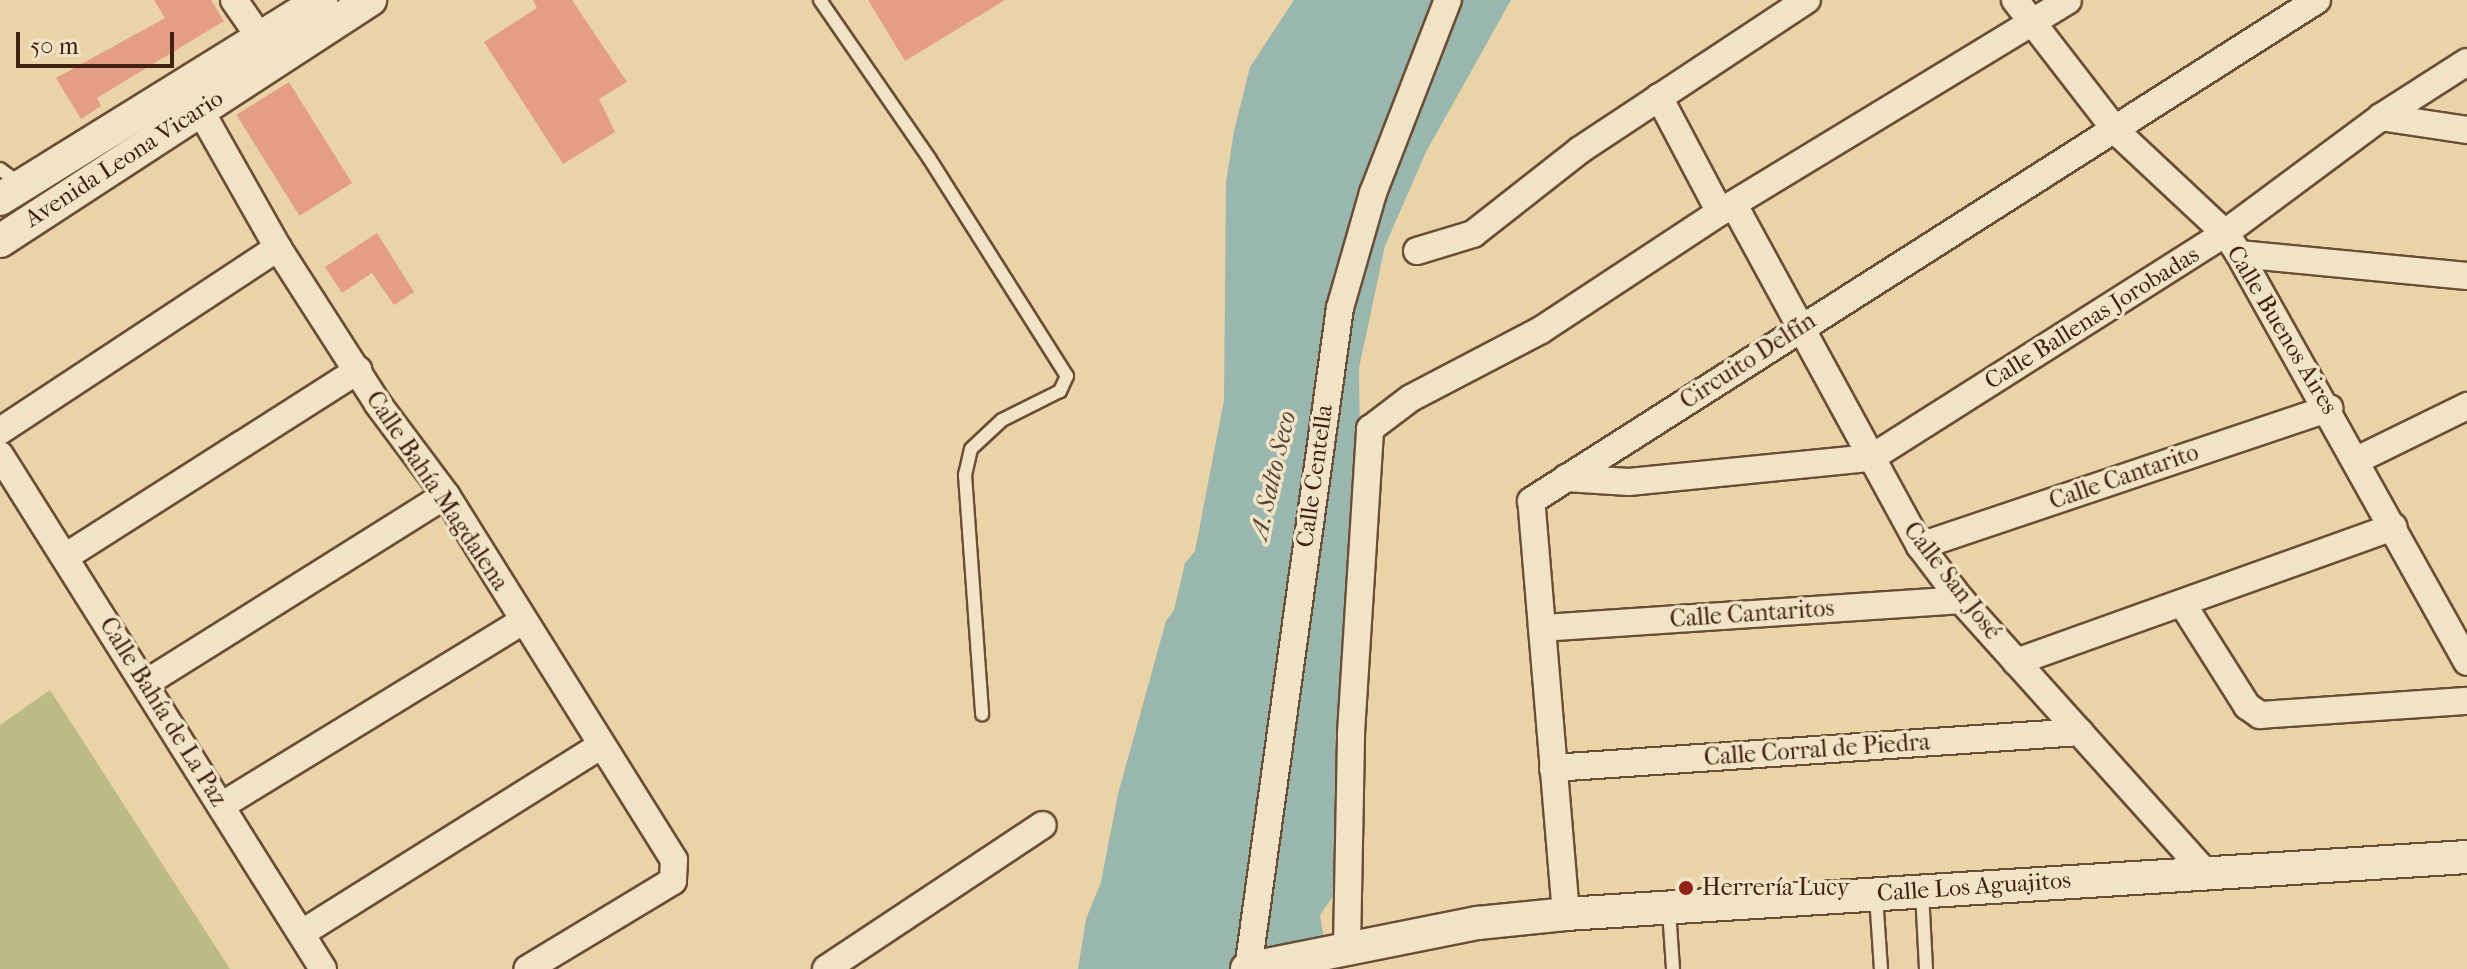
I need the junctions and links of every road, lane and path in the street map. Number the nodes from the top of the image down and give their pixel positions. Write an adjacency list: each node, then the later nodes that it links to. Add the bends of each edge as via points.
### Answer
1 (234, 0): 11 (street)
2 (321, 0): 11 (street, Avenida Leona Vicario)
3 (370, 0): 14 (street, Avenida Leona Vicario)
4 (820, 0): 46 (lane, via 929,158 1067,376 1060,391 1002,420 971,449 965,475)
5 (1448, 0): 63 (street, Calle Centella, via 1373,193 1340,308)
6 (1807, 0): 13 (street)
7 (2015, 0): 10 (street, Calle Buenos Aires)
8 (2068, 0): 10 (street)
9 (2317, 0): 17 (street, Circuito Delfín)
10 (2033, 23): 17 (street, Calle Buenos Aires); 19 (street)
11 (261, 39): 18 (street, Avenida Leona Vicario)
12 (2467, 62): 15 (street, Calle Ballenas Jorobadas)
13 (1659, 97): 19 (street, Calle San José); 23 (street, via 1580,150 1473,234)
14 (200, 110): 20 (street, Avenida Leona Vicario); 22 (street, Calle Bahía Magdalena)
15 (2381, 117): 16 (street); 21 (street, Calle Ballenas Jorobadas)
16 (2467, 130)
17 (2117, 132): 21 (street, Calle Buenos Aires); 25 (street, Circuito Delfín)
18 (7, 185)
19 (1727, 208): 25 (street, Calle San José); 59 (street, via 1541,330 1411,398 1370,429 1351,733)
20 (0, 241)
21 (2232, 244): 24 (street); 28 (street, Calle Buenos Aires); 31 (street, Calle Ballenas Jorobadas)
22 (278, 248): 26 (street, Calle Bahía Magdalena); 29 (street)
23 (1417, 251)
24 (2467, 276)
25 (1800, 326): 31 (street, Calle San José); 33 (street, Circuito Delfín)
26 (359, 370): 34 (street, Calle Bahía Magdalena); 37 (street)
27 (2467, 406): 32 (street)
28 (2329, 408): 32 (street, Calle Buenos Aires); 36 (street, Calle Cantarito)
29 (0, 431)
30 (0, 455): 37 (street, Calle Bahía de La Paz)
31 (1871, 458): 33 (street, via 1629,482); 36 (street, Calle San José)
32 (2357, 460): 35 (street, Calle Buenos Aires)
33 (1566, 478): 41 (street, Circuito Delfín, via 1531,501 1528,510)
34 (446, 495): 40 (street, Calle Bahía Magdalena); 44 (street)
35 (2394, 527): 39 (street); 43 (street, Calle Buenos Aires)
36 (1920, 546): 38 (street, Calle San José)
37 (65, 557): 44 (street, Calle Bahía de La Paz)
38 (1961, 600): 41 (street, Calle Cantaritos); 42 (street, Calle San José)
39 (2182, 603): 42 (street); 45 (street, via 2247,706 2260,715)
40 (523, 621): 48 (street, Calle Bahía Magdalena); 50 (street)
41 (1542, 628): 49 (street, Circuito Delfín)
42 (2016, 662): 47 (street, Calle San José)
43 (2467, 662)
44 (146, 683): 50 (street, Calle Bahía de La Paz)
45 (2467, 701)
46 (982, 714)
47 (2080, 732): 49 (street, Calle Corral de Piedra); 53 (street, Calle San José)
48 (600, 746): 58 (street); 61 (street, Calle Bahía Magdalena, via 677,871 673,881)
49 (1553, 768): 57 (street, Circuito Delfín)
50 (221, 806): 58 (street, Calle Bahía de La Paz)
51 (1043, 825): 62 (street)
52 (2467, 857): 53 (street, Calle Los Aguajitos)
53 (2205, 872): 54 (street, Calle Los Aguajitos)
54 (1922, 890): 55 (street, Calle Los Aguajitos); 66 (lane)
55 (1875, 893): 56 (street, Calle Los Aguajitos); 65 (lane)
56 (1669, 907): 57 (street, Calle Los Aguajitos); 64 (lane)
57 (1566, 914): 59 (street, Calle Los Aguajitos, via 1478,923)
58 (302, 933): 60 (street, Calle Bahía de La Paz)
59 (1347, 947): 63 (street, Calle Los Aguajitos)
60 (323, 969)
61 (527, 969)
62 (826, 969)
63 (1248, 969)
64 (1673, 969)
65 (1881, 969)
66 (1926, 969)

